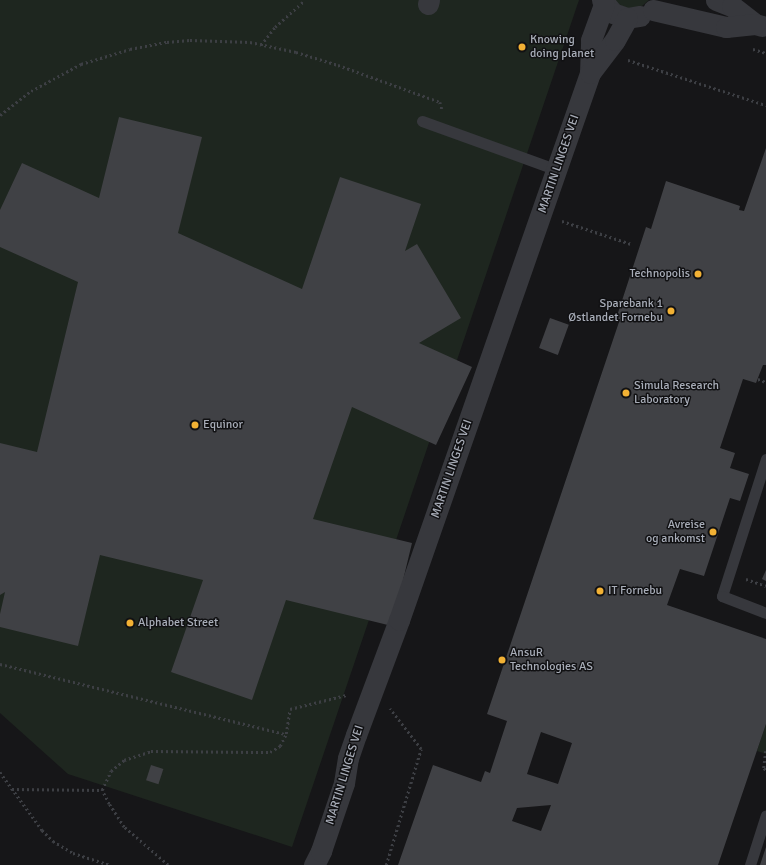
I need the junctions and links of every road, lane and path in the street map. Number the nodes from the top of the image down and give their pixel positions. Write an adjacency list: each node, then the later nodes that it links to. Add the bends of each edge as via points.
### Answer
1 (305, 0): 7 (path, via 275,27)
2 (716, 0): 6 (street, via 732,6)
3 (603, 2): 5 (street, via 613,13); 9 (street, MARTIN LINGES VEI, via 591,40)
4 (657, 5): 5 (street, via 642,16); 6 (street, via 726,27)
5 (627, 18): 8 (street, MARTIN LINGES VEI)
6 (761, 26)
7 (261, 45): 11 (path, via 190,40 130,49 61,73 30,91); 13 (path, via 296,52 338,65 440,102)
8 (605, 52): 9 (street, MARTIN LINGES VEI); 10 (path)
9 (590, 73): 14 (street, MARTIN LINGES VEI)
10 (766, 105)
11 (0, 115)
12 (422, 120): 13 (lane)
13 (450, 131): 14 (lane)
14 (557, 170): 15 (street, MARTIN LINGES VEI)
15 (541, 215): 16 (path); 22 (street, MARTIN LINGES VEI)
16 (632, 244)
17 (758, 379): 18 (path)
18 (766, 382)
19 (766, 459): 20 (lane, via 722,596)
20 (766, 613)
21 (0, 664): 23 (path)
22 (373, 689): 23 (path, via 290,708); 34 (street, MARTIN LINGES VEI, via 348,758 344,783); 35 (path, via 421,748)
23 (286, 734): 30 (path, via 280,746 270,752 151,751 124,760 111,771)
24 (766, 751): 25 (path)
25 (766, 770)
26 (0, 772): 27 (path)
27 (3, 777): 28 (path); 29 (path)
28 (0, 779)
29 (12, 789): 30 (path); 32 (path, via 53,841 73,853)
30 (102, 790): 33 (path, via 124,827)
31 (766, 816): 36 (lane)
32 (110, 865)
33 (168, 865)
34 (314, 865)
35 (386, 865)
36 (750, 865)

